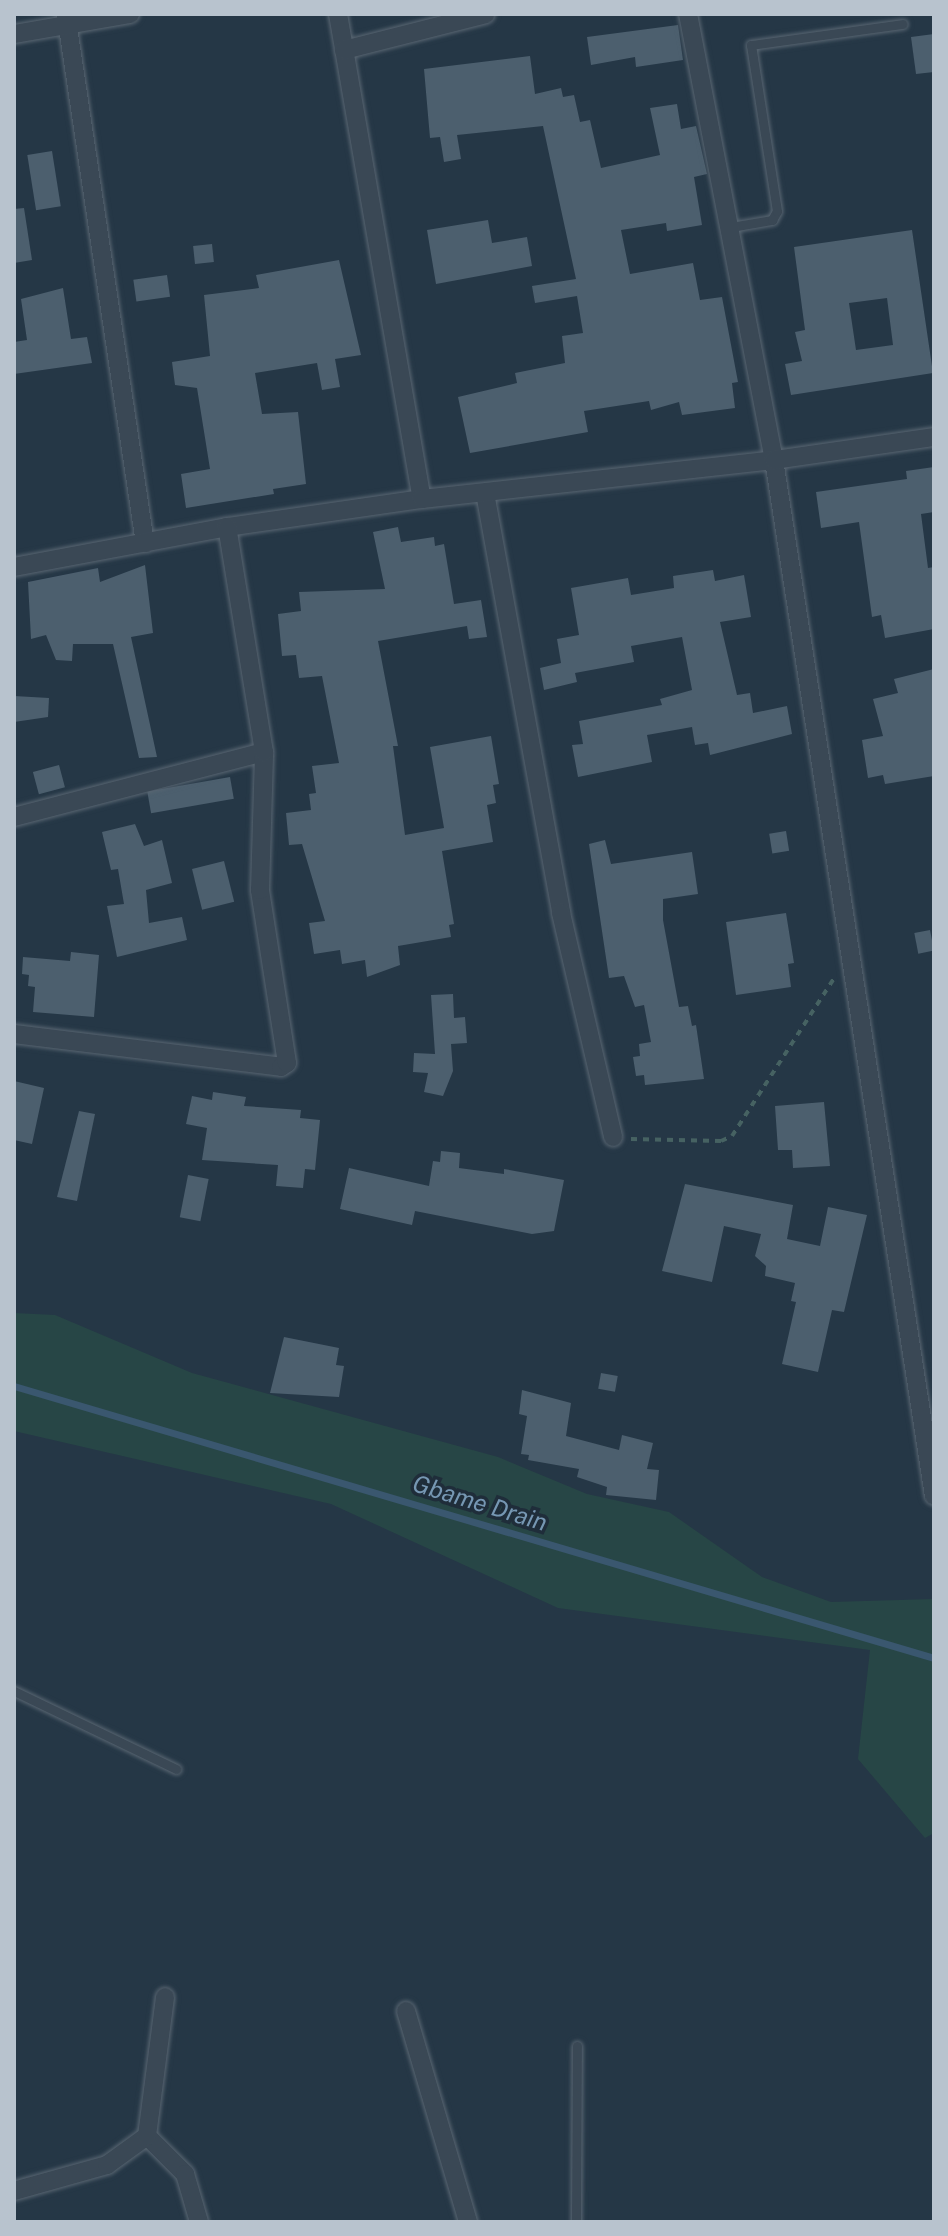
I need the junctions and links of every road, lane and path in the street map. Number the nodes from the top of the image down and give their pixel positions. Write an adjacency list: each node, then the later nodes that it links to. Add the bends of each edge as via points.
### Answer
1 (130, 14): 5 (street)
2 (338, 14): 8 (street)
3 (486, 14): 8 (street)
4 (688, 14): 9 (street)
5 (67, 20): 7 (street); 15 (street)
6 (903, 24): 9 (lane, via 751,45 777,211 772,220)
7 (14, 34)
8 (344, 50): 13 (street)
9 (731, 227): 11 (street)
10 (934, 437): 11 (street)
11 (774, 460): 12 (street); 19 (street)
12 (485, 493): 13 (street); 21 (street, via 561,913)
13 (422, 499): 14 (street)
14 (227, 527): 15 (street); 17 (street)
15 (145, 543): 16 (street)
16 (14, 567)
17 (264, 752): 18 (street); 20 (street, via 260,890 287,1063 281,1067)
18 (14, 817)
19 (848, 957): 21 (path, via 732,1136 721,1141); 22 (street)
20 (14, 1034)
21 (613, 1137)
22 (934, 1496)
23 (14, 1691): 24 (lane)
24 (176, 1769)
25 (165, 1997): 28 (street)
26 (406, 2011): 31 (street)
27 (577, 2046): 32 (lane)
28 (147, 2136): 29 (street, via 107,2165); 30 (street, via 185,2174)
29 (14, 2191)
30 (199, 2222)
31 (468, 2222)
32 (576, 2222)

